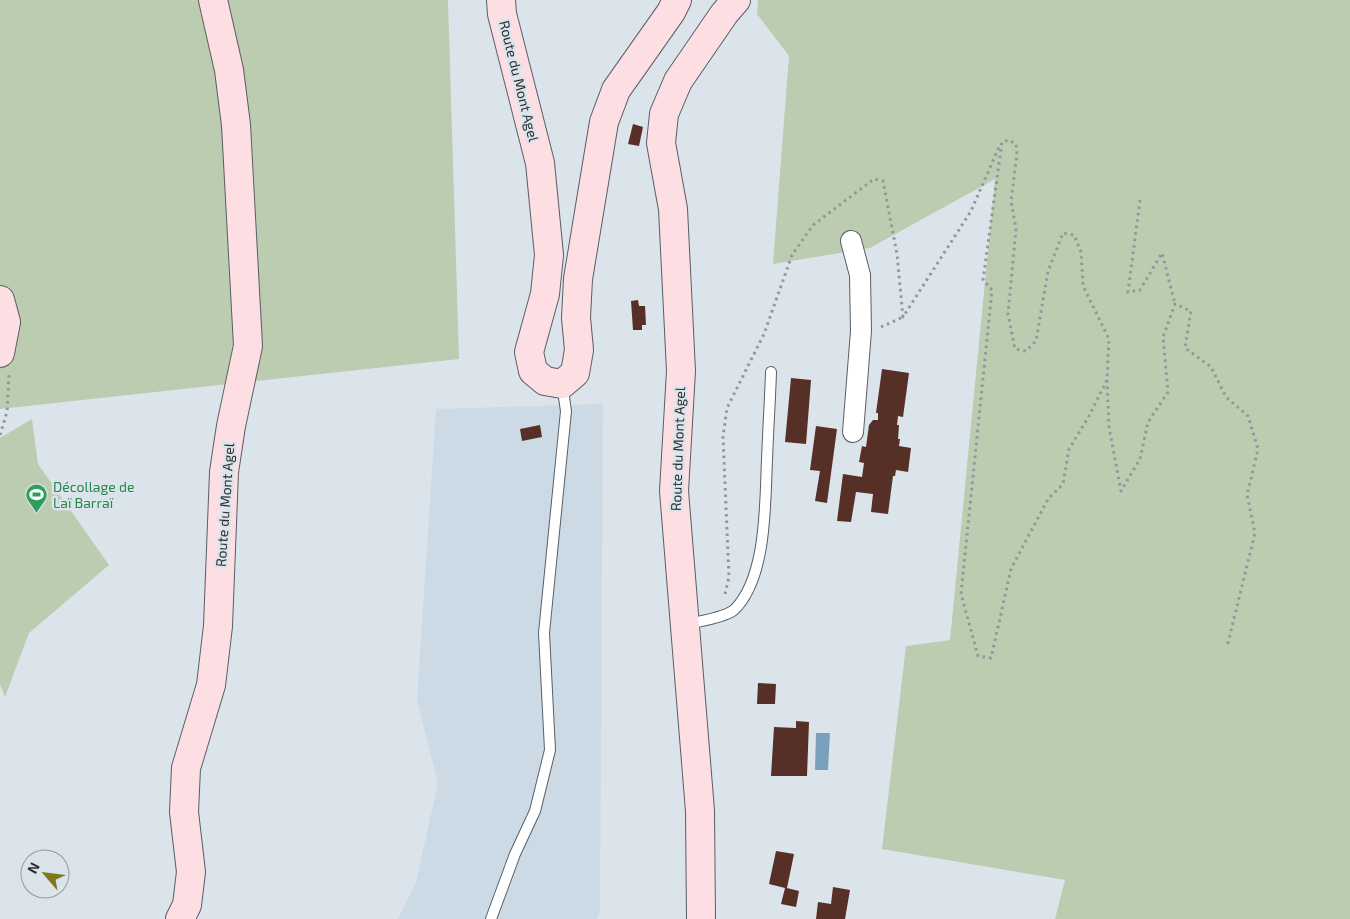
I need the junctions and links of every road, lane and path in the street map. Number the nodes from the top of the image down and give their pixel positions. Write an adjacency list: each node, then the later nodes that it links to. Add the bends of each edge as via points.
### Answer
1 (213, 0): 19 (street, Route du Mont Agel, via 229,70 236,125 248,346 224,472 218,626 211,685 186,768 184,812 191,872 187,905)
2 (501, 0): 13 (street, Route du Mont Agel, via 540,163 549,255 545,294 529,352 533,371 545,381)
3 (677, 0): 13 (street, via 616,90 604,122 578,279 576,318 579,350 575,373)
4 (736, 0): 17 (street, Route du Mont Agel, via 678,81 664,114 661,143 673,209 681,371 674,491)
5 (1002, 142): 12 (path, via 1009,140 1016,144 1017,154 1011,201 1016,229 1008,314 1015,349 1026,351 1036,341 1048,271 1063,233 1074,235 1082,252 1083,286 1109,339); 12 (path, via 983,280 992,290 961,594 978,656 991,658 1011,569 1048,499 1063,484 1069,450); 16 (path, via 971,211 903,316 897,254 883,181 874,179 812,225 792,255 764,334 727,408 723,437 729,577)
6 (1140, 200): 9 (path, via 1128,292 1140,290 1162,253)
7 (851, 241): 14 (street, via 860,275 861,321)
8 (0, 300): 10 (street, via 6,322)
9 (1175, 304): 12 (path, via 1163,337 1168,392 1148,422 1140,459 1121,491 1110,427); 18 (path, via 1191,311 1185,348 1211,367 1226,397 1248,416 1258,449 1246,495 1255,533)
10 (0, 352): 15 (path, via 10,376 8,412)
11 (771, 372): 16 (lane, via 765,523 756,568 748,591 733,611)
12 (1107, 380)
13 (562, 384): 20 (lane, via 566,410 544,633 550,750 536,812 515,854)
14 (853, 432)
15 (0, 435)
16 (720, 616): 17 (lane)
17 (683, 625): 21 (street, Route du Mont Agel, via 700,811)
18 (1227, 647)
19 (180, 919)
20 (491, 919)
21 (702, 919)

